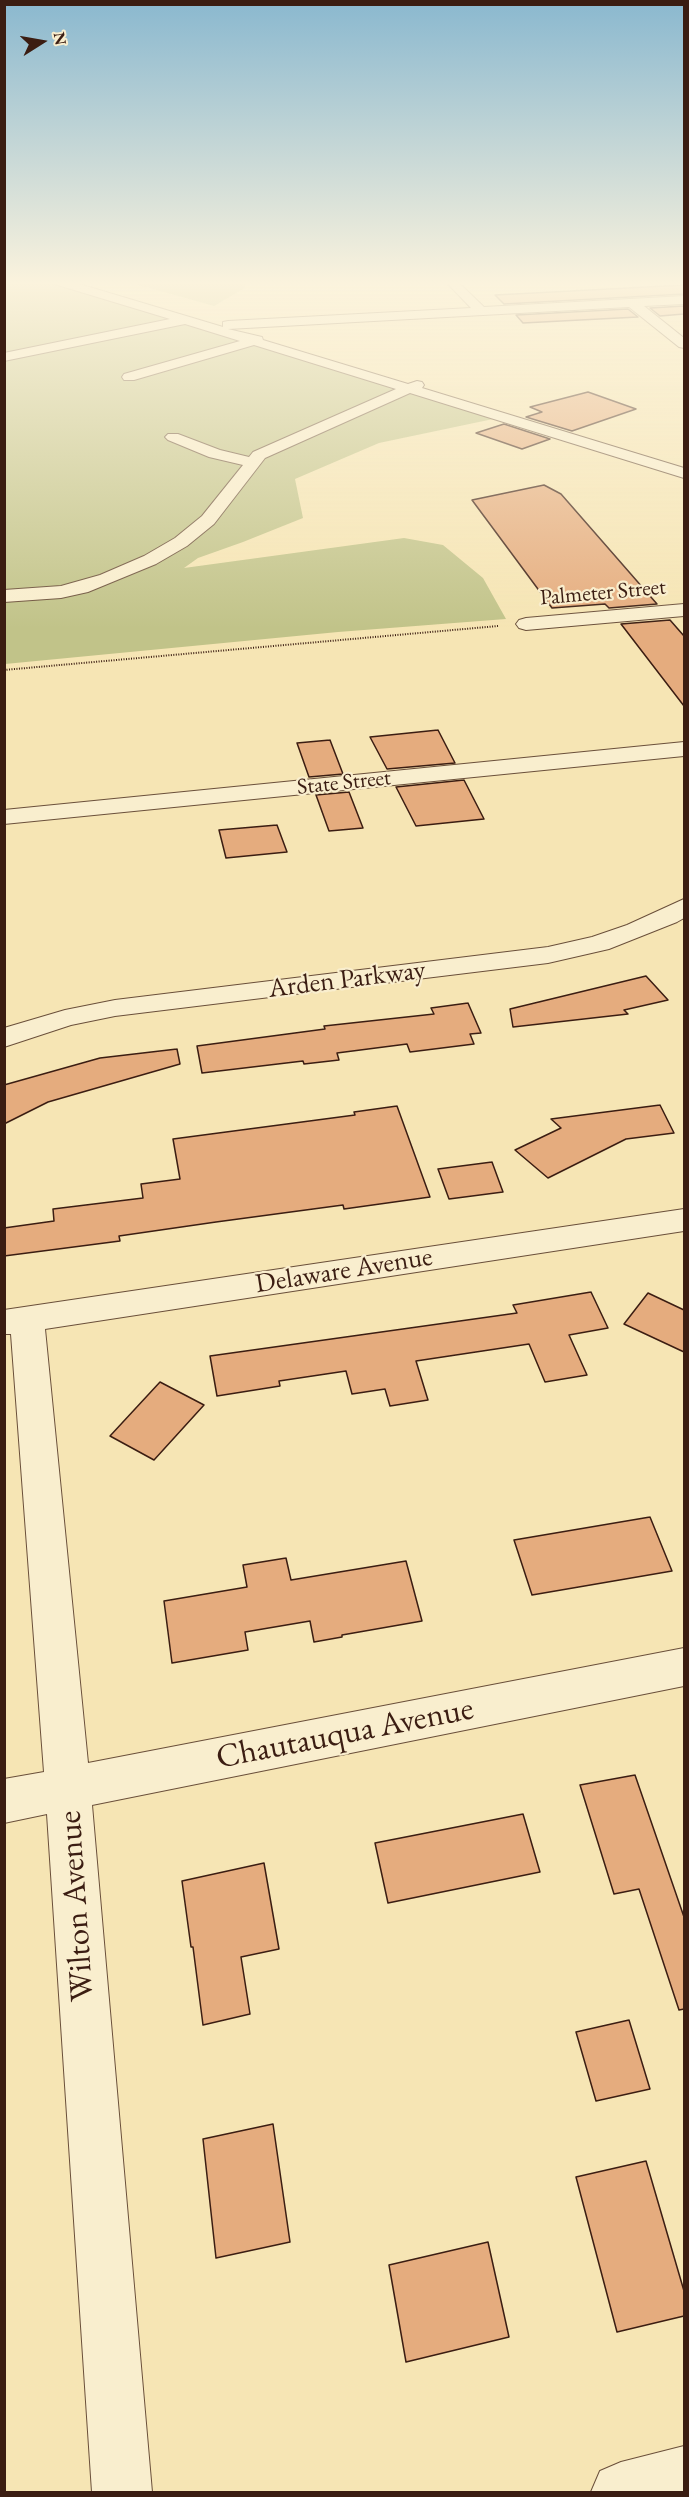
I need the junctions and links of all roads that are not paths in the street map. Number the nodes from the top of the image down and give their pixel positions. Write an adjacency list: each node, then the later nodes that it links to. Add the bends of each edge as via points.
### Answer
1 (391, 397): 6 (street, via 269,449)
2 (433, 397): 7 (street)
3 (472, 397): 5 (street)
4 (173, 437): 6 (street, via 215,454)
5 (684, 461)
6 (252, 462): 8 (street, via 208,520 150,560 81,588)
7 (684, 473)
8 (4, 596)
9 (684, 610): 10 (street, Palmeter Street)
10 (526, 624)
11 (684, 749): 12 (street, State Street)
12 (4, 817)
13 (684, 907): 14 (street, Arden Parkway, via 636,931 548,955 124,1007 65,1018)
14 (4, 1038)
15 (684, 1220): 16 (street, Delaware Avenue)
16 (16, 1321): 18 (street, Wilton Avenue)
17 (684, 1667): 18 (street, Chautauqua Avenue)
18 (68, 1789): 19 (street, Chautauqua Avenue); 21 (street, Wilton Avenue)
19 (4, 1802)
20 (684, 2475): 22 (street)
21 (122, 2493)
22 (621, 2493)

